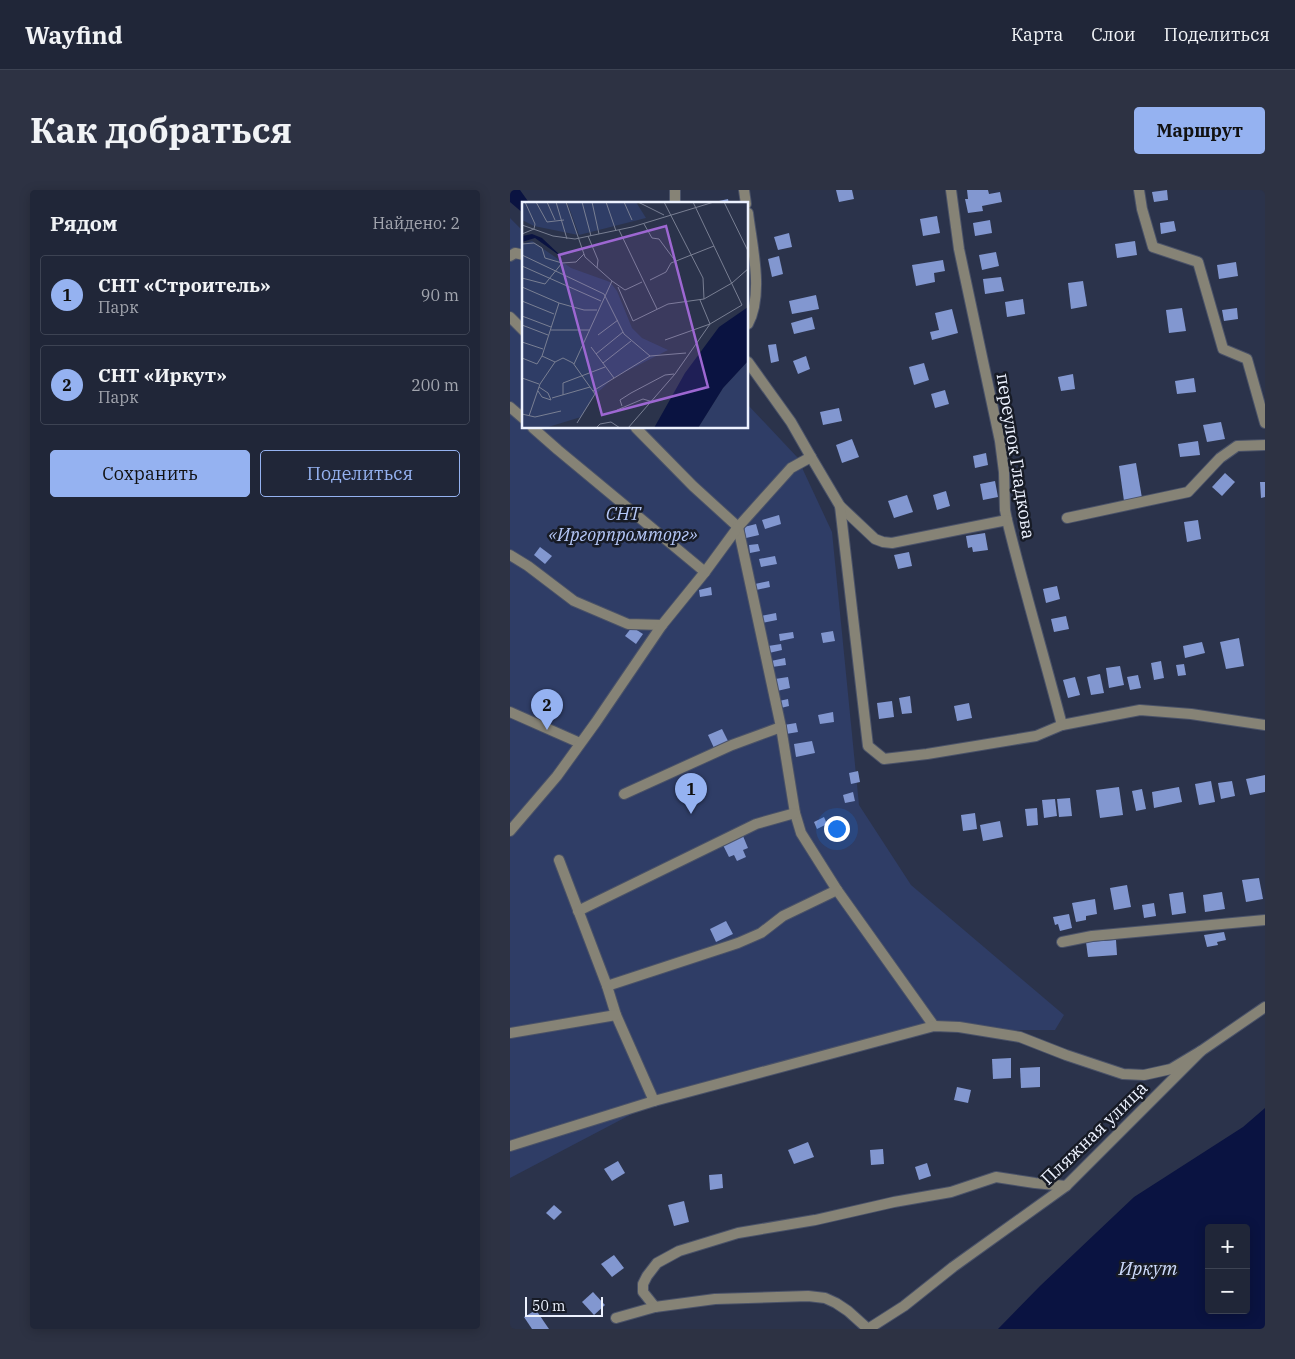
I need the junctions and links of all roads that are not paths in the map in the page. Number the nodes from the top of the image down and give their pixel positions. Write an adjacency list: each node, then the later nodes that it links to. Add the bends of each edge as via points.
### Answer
1 (952, 190): 17 (street, переулок Гладкова, via 959,249 1000,441)
2 (1139, 190): 10 (street, via 1153,247 1198,262 1223,349 1248,360)
3 (749, 221): 5 (street, via 756,279 754,308)
4 (510, 318): 6 (street)
5 (749, 321)
6 (522, 329)
7 (749, 363): 14 (street, via 791,422)
8 (510, 407): 9 (street)
9 (522, 417)
10 (1265, 423)
11 (534, 429): 20 (street)
12 (637, 429): 18 (street)
13 (1265, 445): 16 (street, via 1237,446 1220,458 1188,492)
14 (811, 457): 15 (street); 18 (street, via 791,468)
15 (840, 506): 17 (street, via 875,539 892,543); 23 (street, via 868,746 884,759 1036,736)
16 (1067, 518)
17 (1007, 520): 23 (street, переулок Гладкова)
18 (738, 527): 20 (street); 25 (street)
19 (510, 555): 21 (street, via 574,601 628,624)
20 (705, 572): 21 (street)
21 (662, 626): 26 (street)
22 (510, 712): 26 (street)
23 (1062, 725): 24 (street, via 1140,710)
24 (1265, 725)
25 (781, 727): 27 (street); 28 (street)
26 (580, 743): 29 (street, via 557,776)
27 (624, 794)
28 (796, 813): 31 (street, via 801,833); 32 (street, via 756,824)
29 (510, 831)
30 (559, 860): 32 (street)
31 (838, 890): 35 (street, via 783,916 761,933 738,943); 38 (street)
32 (578, 911): 35 (street)
33 (1265, 920): 34 (street, via 1092,936)
34 (1062, 942)
35 (607, 986): 37 (street)
36 (1265, 1007): 40 (street, Пляжная улица)
37 (616, 1014): 39 (street); 41 (street)
38 (934, 1026): 40 (street, via 1020,1037 1123,1074 1144,1075 1171,1069); 41 (street)
39 (510, 1033)
40 (1201, 1051): 43 (street, Пляжная улица)
41 (654, 1101): 42 (street)
42 (510, 1146)
43 (1066, 1186): 44 (street, via 996,1176 951,1192 738,1233 679,1252 657,1263 643,1284 644,1292); 46 (street, Пляжная улица)
44 (655, 1307): 45 (street); 46 (street, via 715,1299 808,1296 836,1303)
45 (616, 1318)
46 (868, 1329)

